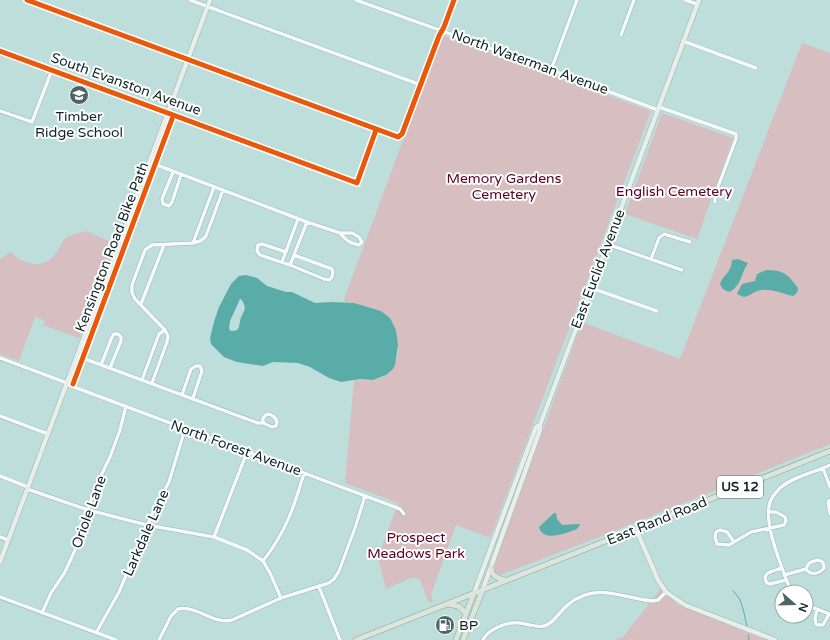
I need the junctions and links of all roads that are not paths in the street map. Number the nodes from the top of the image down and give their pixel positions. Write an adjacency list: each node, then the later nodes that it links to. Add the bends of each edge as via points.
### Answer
1 (27, 0): 15 (street)
2 (190, 0): 10 (street)
3 (210, 0): 10 (main road)
4 (356, 0): 11 (street, North Waterman Avenue)
5 (454, 0): 11 (street)
6 (577, 0): 18 (street)
7 (634, 0): 12 (street)
8 (686, 0): 9 (street)
9 (698, 2): 13 (main road, East Euclid Avenue)
10 (208, 7): 15 (main road); 19 (street)
11 (442, 31): 18 (street, North Waterman Avenue); 19 (street)
12 (621, 35)
13 (683, 41): 16 (street); 20 (main road, East Euclid Avenue)
14 (0, 51): 17 (street, South Evanston Avenue)
15 (188, 59): 22 (main road); 23 (street)
16 (756, 68)
17 (52, 70): 21 (street, via 32,122); 22 (street, South Evanston Avenue)
18 (551, 70): 20 (street, North Waterman Avenue)
19 (421, 85): 23 (street, via 402,134 398,137)
20 (658, 108): 29 (street, North Waterman Avenue, via 736,134 715,195); 36 (main road, East Euclid Avenue)
21 (0, 111)
22 (168, 113): 23 (street, South Evanston Avenue, via 357,183); 24 (main road)
23 (376, 130)
24 (149, 162): 25 (street); 47 (main road)
25 (173, 172): 26 (street); 26 (street, via 162,199 165,206 172,202)
26 (182, 175): 27 (street)
27 (214, 187): 28 (street); 34 (street)
28 (223, 190): 30 (street); 34 (street, via 206,236)
29 (715, 202)
30 (298, 219): 31 (street); 37 (street)
31 (307, 222): 32 (street); 38 (street)
32 (340, 233): 32 (street, via 352,233 360,237 362,242 359,245 348,242)
33 (690, 242): 39 (street, via 664,234 659,238)
34 (193, 243): 35 (street)
35 (164, 244): 44 (street); 44 (street, via 152,245 145,250 132,285 132,293)
36 (607, 244): 39 (street); 43 (main road, East Euclid Avenue)
37 (286, 252): 40 (street); 40 (street, via 258,245 256,251 260,255)
38 (294, 255): 41 (street); 41 (street, via 332,269 332,277 329,280)
39 (651, 259): 42 (street)
40 (282, 262): 41 (street)
41 (290, 265)
42 (682, 270)
43 (591, 288): 45 (street); 59 (main road, East Euclid Avenue)
44 (141, 304): 46 (street)
45 (657, 311)
46 (165, 330): 51 (street, via 159,334); 53 (street, via 167,342)
47 (77, 356): 49 (street); 52 (main road)
48 (0, 358): 52 (street, North Forest Avenue)
49 (101, 365): 50 (street); 50 (street, via 112,337 118,334 121,341)
50 (110, 368): 51 (street)
51 (142, 380): 53 (street)
52 (66, 383): 56 (street, North Forest Avenue); 61 (main road)
53 (152, 383): 54 (street)
54 (182, 395): 55 (street); 55 (street, via 191,369 200,366 202,371)
55 (193, 398): 58 (street)
56 (126, 406): 60 (street, North Forest Avenue); 72 (street, Oriole Lane, via 120,430)
57 (0, 416): 61 (street)
58 (263, 423): 58 (street, via 263,418 267,414 271,414 277,421 272,427)
59 (540, 425): 85 (main road, East Euclid Avenue); 95 (main road, East Euclid Avenue, via 536,427)
60 (185, 429): 63 (street, North Forest Avenue); 76 (street, Larkdale Lane, via 169,482)
61 (48, 434): 69 (main road)
62 (830, 451): 78 (main road, East Rand Road / US 12)
63 (247, 452): 66 (street, North Forest Avenue); 80 (street)
64 (830, 465): 65 (street)
65 (823, 468): 68 (street); 73 (street, via 780,488 772,497)
66 (304, 473): 70 (street, North Forest Avenue); 84 (street, via 283,533)
67 (0, 476): 69 (street)
68 (830, 487)
69 (28, 488): 72 (street); 81 (main road)
70 (365, 496): 74 (street, North Forest Avenue, via 400,509); 92 (street, via 339,571 334,580)
71 (830, 500): 75 (street)
72 (88, 510): 76 (street); 101 (street, Oriole Lane, via 75,550)
73 (769, 512): 77 (street); 77 (street, via 780,514 785,517 786,522 784,525)
74 (404, 514)
75 (830, 514)
76 (148, 525): 80 (street); 104 (street, Larkdale Lane, via 120,592)
77 (770, 528): 82 (street, via 751,532); 86 (street)
78 (636, 529): 89 (main road, East Rand Road / US 12); 94 (main road, via 658,580)
79 (0, 537): 81 (street)
80 (214, 537): 84 (street, via 247,550)
81 (8, 540): 83 (main road)
82 (734, 542): 82 (street, via 727,532 716,532 717,544 729,546)
83 (0, 562)
84 (263, 562): 97 (street)
85 (491, 566): 89 (main road, via 495,577); 93 (main road, East Euclid Avenue)
86 (782, 568): 88 (street); 90 (street, via 766,573 765,580 770,584)
87 (806, 569): 87 (street, via 812,574 821,572 824,564 818,560 809,562); 88 (street)
88 (784, 575): 90 (street)
89 (506, 580): 93 (main road, East Rand Road / US 12)
90 (786, 580): 91 (street)
91 (788, 584)
92 (319, 587): 97 (street); 107 (street)
93 (483, 589): 95 (main road, US 12); 110 (main road)
94 (666, 592): 111 (street, via 658,600 652,601 606,592 586,595 568,604 553,622 545,626 518,622 492,630); 112 (main road, via 685,605)
95 (474, 593): 98 (main road, US 12); 102 (main road)
96 (0, 597): 101 (street)
97 (281, 598): 106 (street, via 225,622 190,609 178,608)
98 (445, 604): 102 (main road, via 458,606); 108 (main road, US 12)
99 (814, 608): 100 (street)
100 (817, 609): 103 (street); 103 (street, via 815,619 819,626 826,622)
101 (42, 613): 104 (street)
102 (466, 614): 109 (main road)
103 (830, 614)
104 (96, 633): 105 (street)
105 (116, 640)
106 (159, 640)
107 (340, 640)
108 (356, 640)
109 (456, 640)
110 (463, 640)
111 (482, 640)
112 (775, 640)

